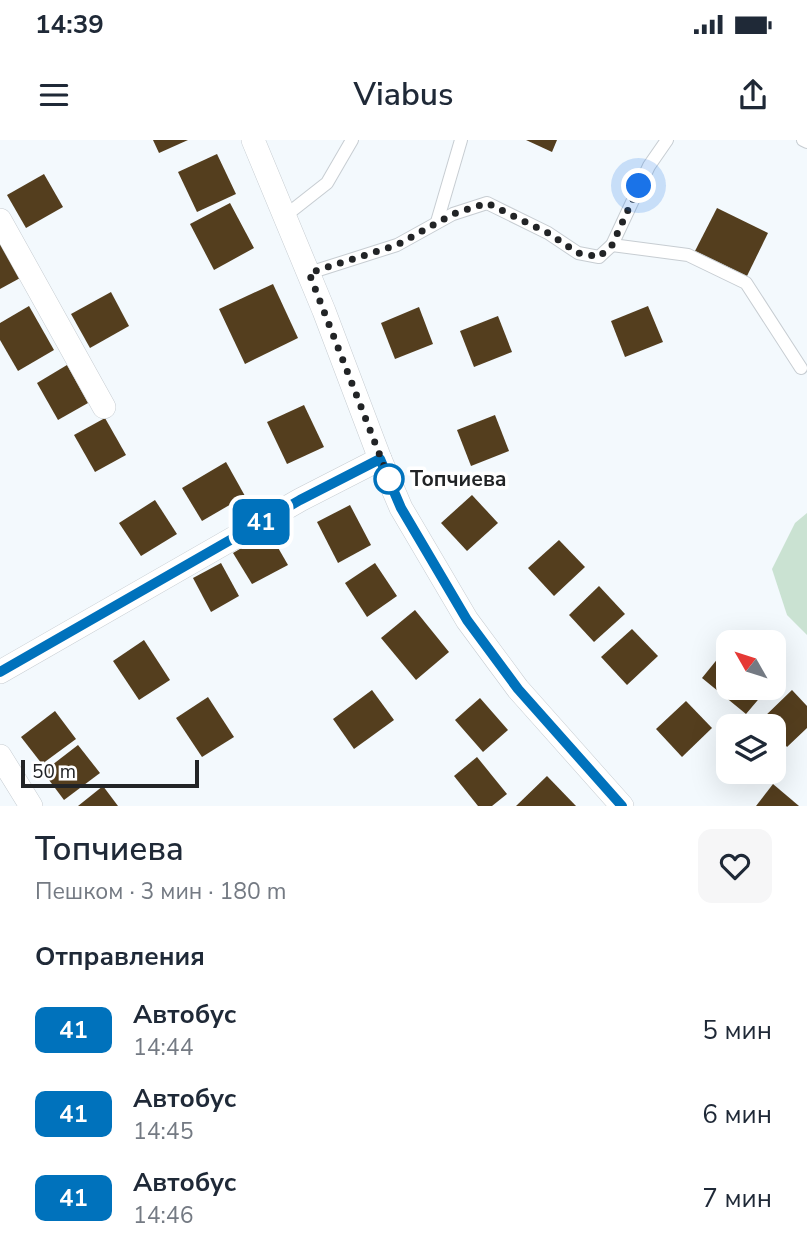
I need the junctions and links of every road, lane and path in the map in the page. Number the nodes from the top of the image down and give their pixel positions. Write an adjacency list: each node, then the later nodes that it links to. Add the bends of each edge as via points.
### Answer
1 (253, 140): 5 (street)
2 (352, 140): 5 (lane, via 327,183)
3 (461, 140): 7 (lane)
4 (667, 140): 8 (lane, via 649,166)
5 (285, 216): 9 (street)
6 (0, 220): 11 (street)
7 (437, 222): 8 (lane, via 487,203 578,253 599,257); 9 (lane, via 397,245)
8 (612, 245): 10 (lane, via 688,255 746,283)
9 (309, 273): 12 (street)
10 (801, 368)
11 (104, 407)
12 (380, 459): 13 (street); 16 (street, via 401,508 467,620 518,689)
13 (0, 672)
14 (0, 756): 15 (street)
15 (31, 806)
16 (622, 806)

